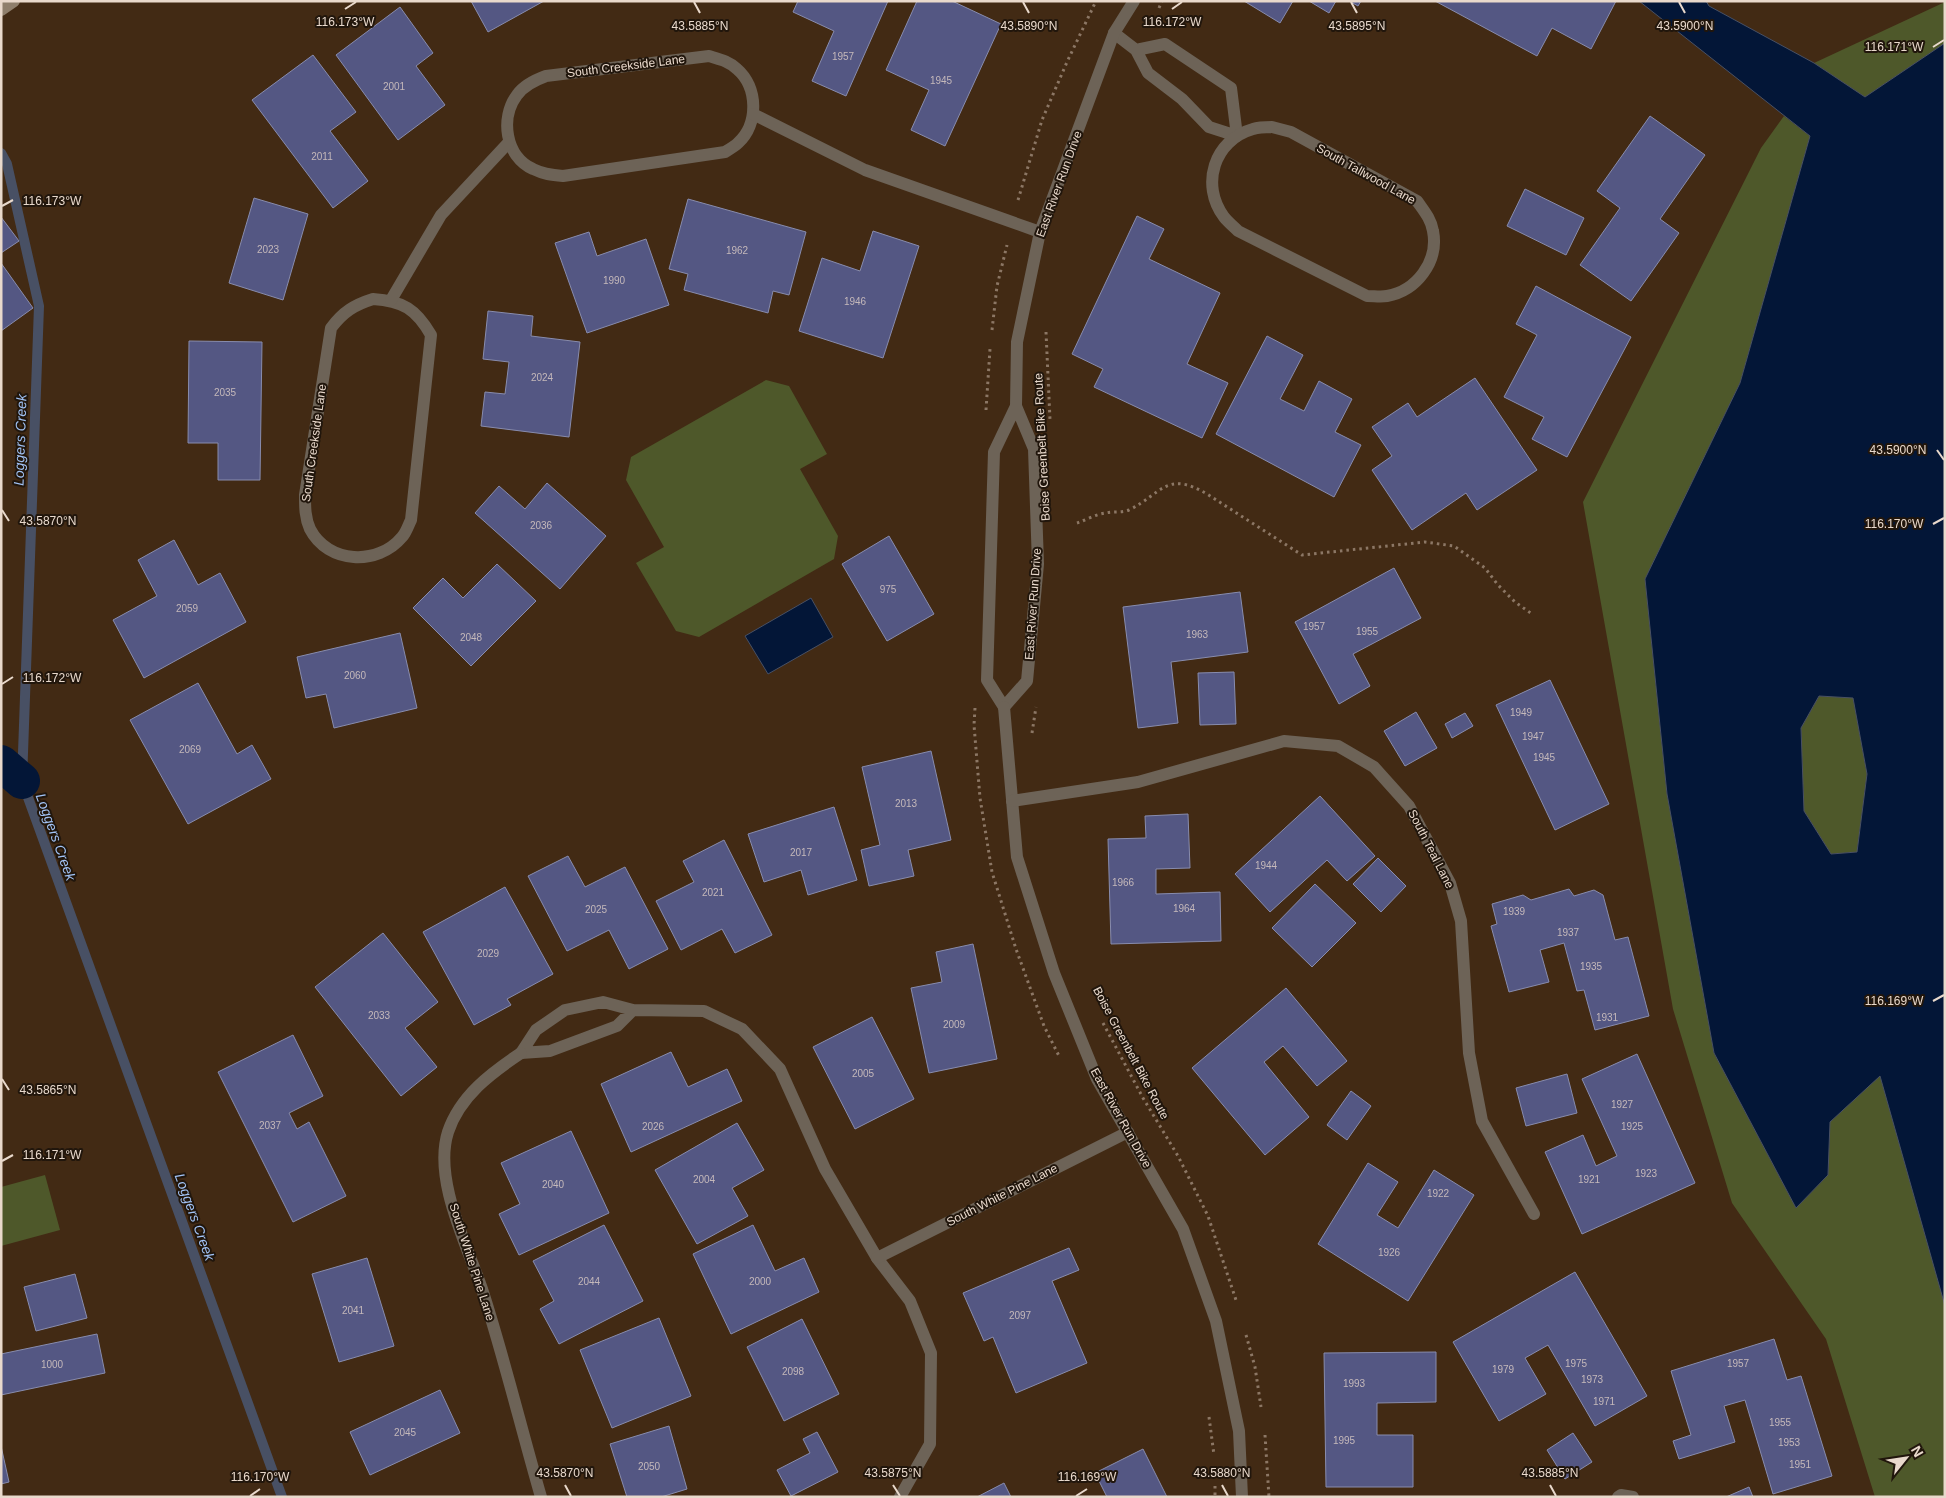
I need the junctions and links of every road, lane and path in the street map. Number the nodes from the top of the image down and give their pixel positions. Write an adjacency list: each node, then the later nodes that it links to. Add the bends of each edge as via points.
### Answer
1 (14, 1): 6 (main road)
2 (1096, 1): 12 (path, via 1042,120)
3 (1134, 1): 7 (street, East River Run Drive)
4 (1162, 1): 5 (path)
5 (1158, 9)
6 (1, 10)
7 (1114, 33): 8 (street); 13 (street, East River Run Drive)
8 (1136, 50): 10 (street, via 1148,73 1182,99 1209,128); 10 (street, via 1165,44 1231,88)
9 (753, 114): 11 (street, South Creekside Lane, via 739,142 725,152 563,176 546,175 531,168 518,157); 11 (street, South Creekside Lane, via 748,82 738,69 709,56 546,76 530,82 509,109 506,125); 12 (street, via 865,170)
10 (1237, 136): 10 (street, South Tallwood Lane, via 1254,128 1272,127 1290,132 1417,201 1428,215 1434,232 1434,250 1428,268 1417,282 1402,292 1385,297 1367,296 1238,231 1224,218 1215,202 1211,184 1214,165 1223,148)
11 (510, 142): 14 (street, via 441,215)
12 (1012, 222): 13 (street); 16 (path, via 997,286)
13 (1040, 232): 18 (street, East River Run Drive, via 1017,342)
14 (391, 300): 14 (street, South Creekside Lane, via 373,299 356,304 331,328 305,495 305,513 311,530 322,544 337,554 355,559 389,549 402,537 411,520 414,503 431,335 422,319 408,307)
15 (1047, 326): 20 (path, Boise Greenbelt Bike Route)
16 (992, 336)
17 (991, 346): 19 (path)
18 (1016, 406): 25 (street, East River Run Drive, via 994,452 987,680); 25 (street, East River Run Drive, via 1034,449 1038,564 1027,681)
19 (986, 411)
20 (1050, 421)
21 (1077, 523): 22 (path, via 1104,513 1127,511 1167,485 1178,483 1207,494 1302,555 1425,542 1454,546 1485,568 1515,602)
22 (1532, 614)
23 (1038, 697): 26 (path)
24 (975, 706): 31 (path, via 980,798 992,872 1044,1026)
25 (1004, 707): 27 (street, East River Run Drive)
26 (1032, 736)
27 (1012, 800): 32 (street, East River Run Drive, via 1017,857 1054,973 1098,1078); 33 (street, South Teal Lane, via 1138,782 1284,741 1338,746 1374,768 1409,806 1450,883 1461,920 1469,1053 1482,1121)
28 (632, 1010): 30 (street, South White Pine Lane, via 617,1026 550,1051); 30 (street, South White Pine Lane, via 603,1002 565,1010 536,1030); 34 (street, South White Pine Lane, via 704,1011 742,1029 780,1069 825,1169)
29 (1099, 1014): 35 (path, Boise Greenbelt Bike Route, via 1208,1216)
30 (522, 1053): 42 (street, South White Pine Lane, via 490,1074 464,1101 448,1132 444,1161 454,1216 482,1289)
31 (1061, 1060)
32 (1128, 1132): 34 (street, South White Pine Lane); 45 (street, East River Run Drive, via 1183,1229 1216,1321 1239,1431)
33 (1534, 1214)
34 (877, 1258): 43 (street, South White Pine Lane, via 910,1301 930,1353 930,1444)
35 (1237, 1301)
36 (1245, 1330): 38 (path)
37 (1208, 1411): 40 (path)
38 (1262, 1412)
39 (1265, 1430): 46 (path)
40 (1214, 1458)
41 (1214, 1477): 44 (path)
42 (541, 1497)
43 (900, 1497)
44 (1215, 1497)
45 (1242, 1497)
46 (1269, 1497)
47 (1618, 1497): 48 (street)
48 (1632, 1497)

